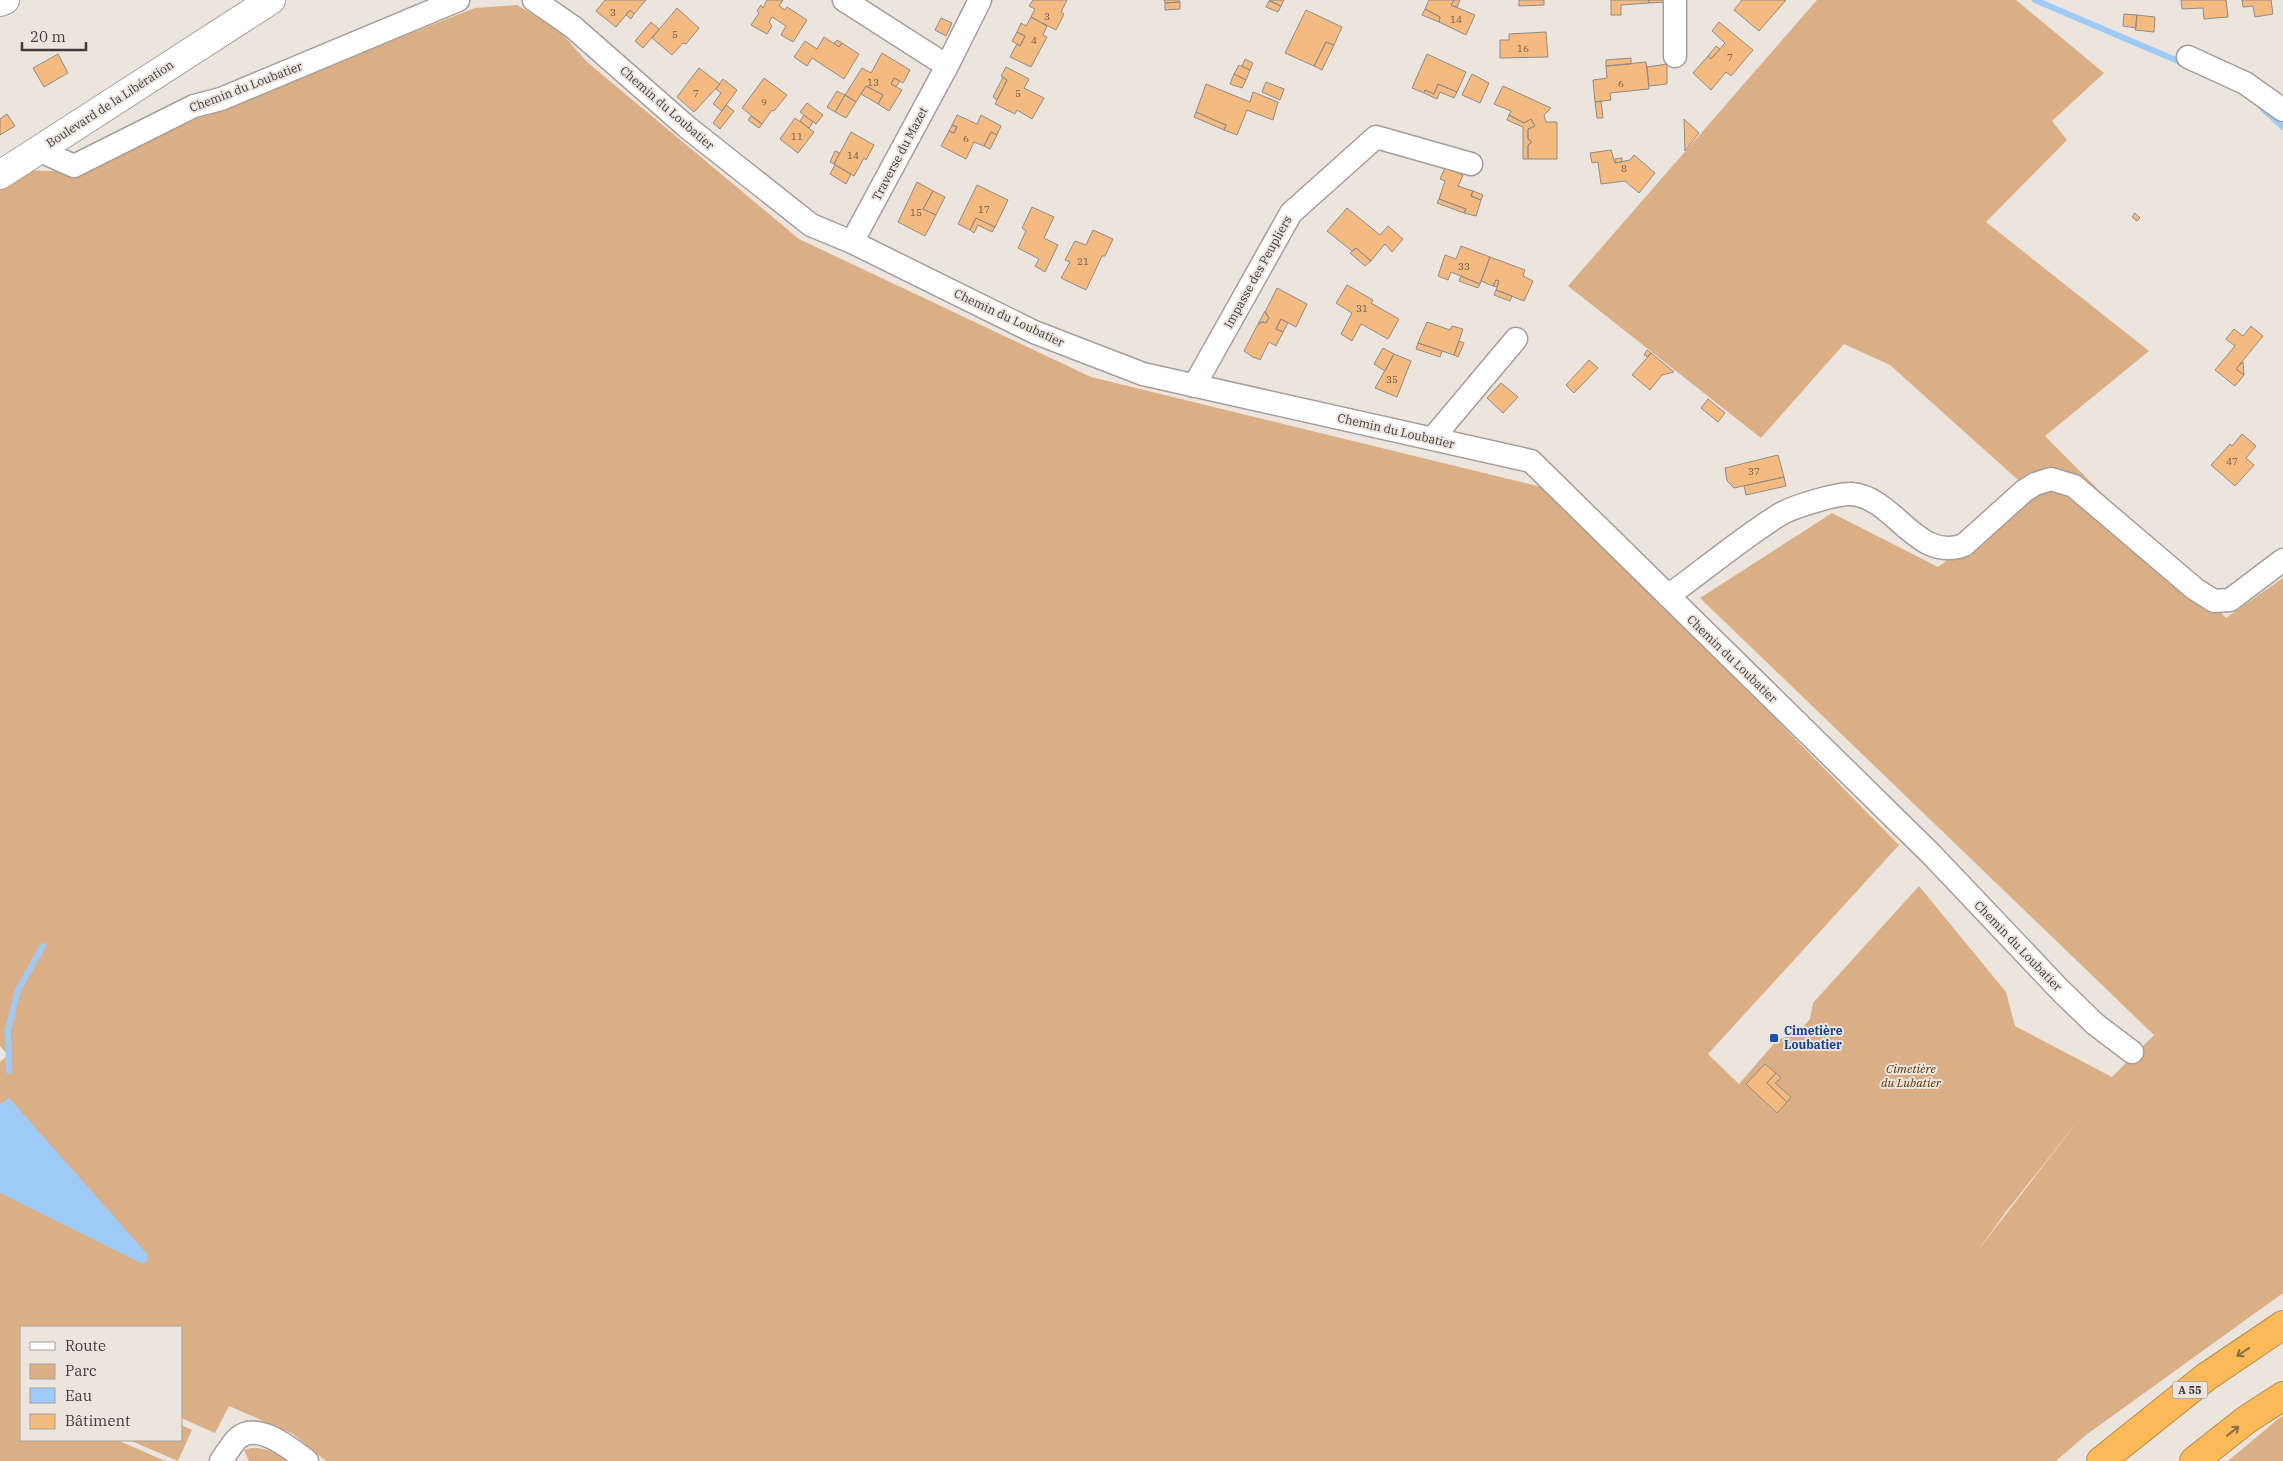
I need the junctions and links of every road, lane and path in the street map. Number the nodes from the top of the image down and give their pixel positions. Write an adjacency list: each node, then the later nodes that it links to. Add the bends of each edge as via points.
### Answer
1 (5, 0): 8 (street)
2 (271, 0): 13 (street, Boulevard de la Libération)
3 (458, 0): 13 (street, Chemin du Loubatier, via 221,99 194,106 74,166)
4 (534, 0): 16 (street, Chemin du Loubatier, via 574,27 687,127 812,225)
5 (844, 0): 11 (street)
6 (980, 0): 11 (street, Traverse du Mazet)
7 (1675, 0): 9 (street)
8 (0, 2)
9 (1675, 56)
10 (2188, 57): 12 (street, via 2245,83)
11 (947, 66): 16 (street, Traverse du Mazet)
12 (2283, 110)
13 (38, 150): 15 (street, Boulevard de la Libération)
14 (1471, 164): 18 (street, Impasse des Peupliers, via 1376,138 1291,213)
15 (0, 174)
16 (852, 242): 18 (street, Chemin du Loubatier, via 1034,332 1143,374)
17 (1516, 339): 19 (street)
18 (1194, 386): 19 (street, Chemin du Loubatier)
19 (1432, 439): 21 (street, Chemin du Loubatier, via 1531,461)
20 (2283, 560): 21 (street, via 2230,600 2214,601 2194,589 2074,486 2051,479 2024,491 1964,545 1952,549 1934,546 1863,496 1838,494 1781,514)
21 (1668, 596): 22 (street, Chemin du Loubatier, via 1931,854 2061,991 2095,1024)
22 (2132, 1052)
23 (2283, 1324): 27 (highway, A 55, one-way to 27, via 2206,1377)
24 (2283, 1396): 28 (highway, one-way to 24)
25 (221, 1461): 26 (street, via 238,1438 256,1432 288,1446)
26 (307, 1461)
27 (2101, 1461)
28 (2194, 1461)

